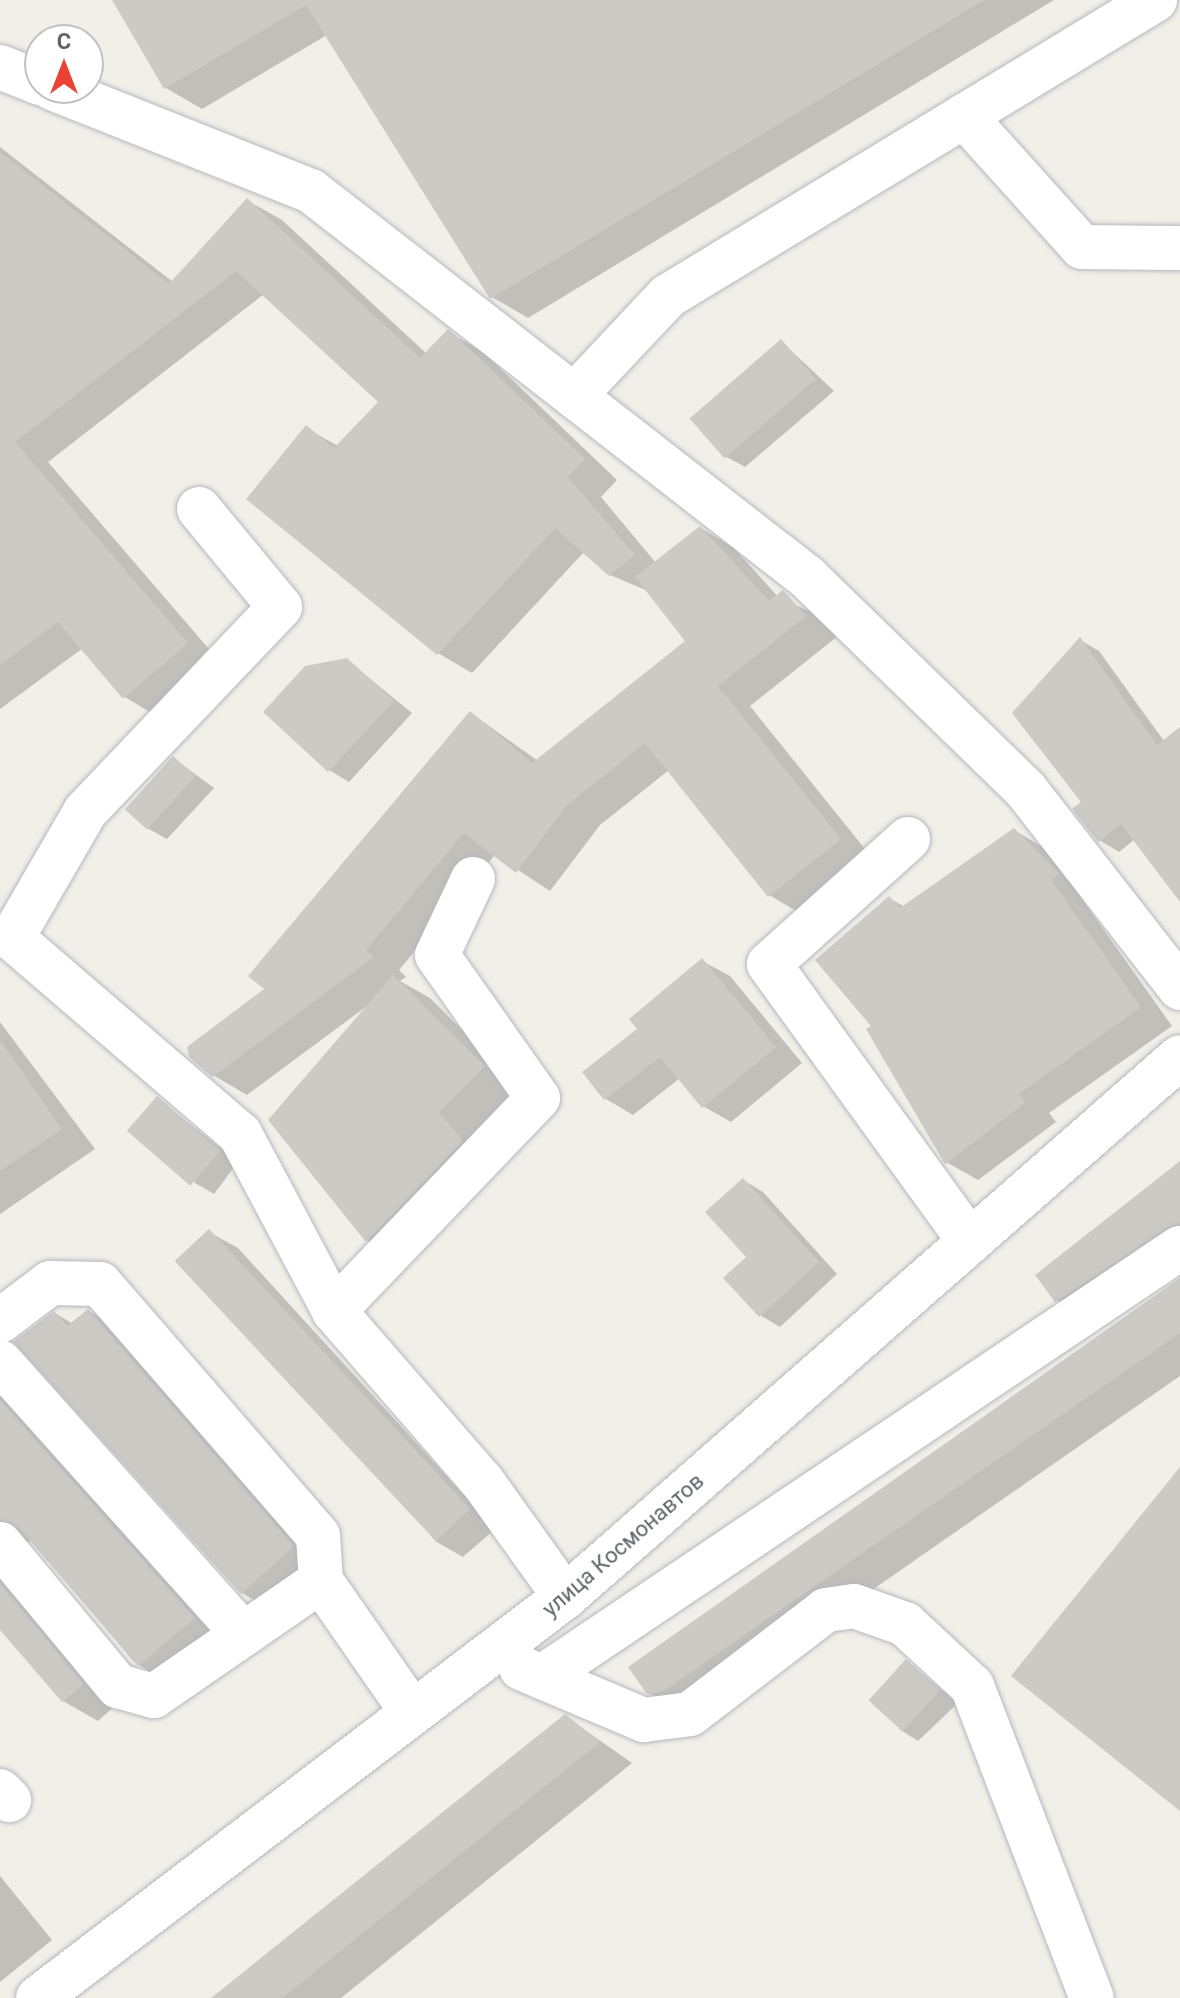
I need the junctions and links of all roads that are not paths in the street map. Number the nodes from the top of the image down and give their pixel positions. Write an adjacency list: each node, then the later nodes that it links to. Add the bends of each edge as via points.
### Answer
1 (1155, 0): 5 (street)
2 (0, 67): 3 (street)
3 (24, 77)
4 (92, 104): 7 (street, via 311,191)
5 (964, 116): 6 (street, via 1082,247); 7 (street, via 668,296)
6 (1180, 248)
7 (574, 396): 11 (street, via 807,577 1026,790)
8 (199, 509): 15 (street, via 280,607 85,812 12,938 240,1134)
9 (908, 839): 13 (street, via 769,964)
10 (473, 879): 15 (street, via 437,955 538,1098)
11 (1180, 988)
12 (1180, 1057): 13 (street, улица Космонавтов)
13 (970, 1242): 20 (street, улица Космонавтов)
14 (1180, 1248): 23 (street)
15 (334, 1311): 20 (street, via 482,1481)
16 (0, 1321): 19 (street, via 50,1283 100,1284 318,1536)
17 (0, 1362): 21 (street)
18 (0, 1544): 21 (street, via 118,1686 154,1696)
19 (321, 1581): 21 (street); 24 (street)
20 (565, 1597): 22 (street, улица Космонавтов)
21 (243, 1634)
22 (490, 1653): 23 (street); 24 (street, улица Космонавтов)
23 (542, 1677): 26 (street, via 644,1720 690,1714 826,1610 854,1606 905,1624 972,1686)
24 (412, 1712): 25 (street, улица Космонавтов)
25 (54, 1994)
26 (1092, 1998)

